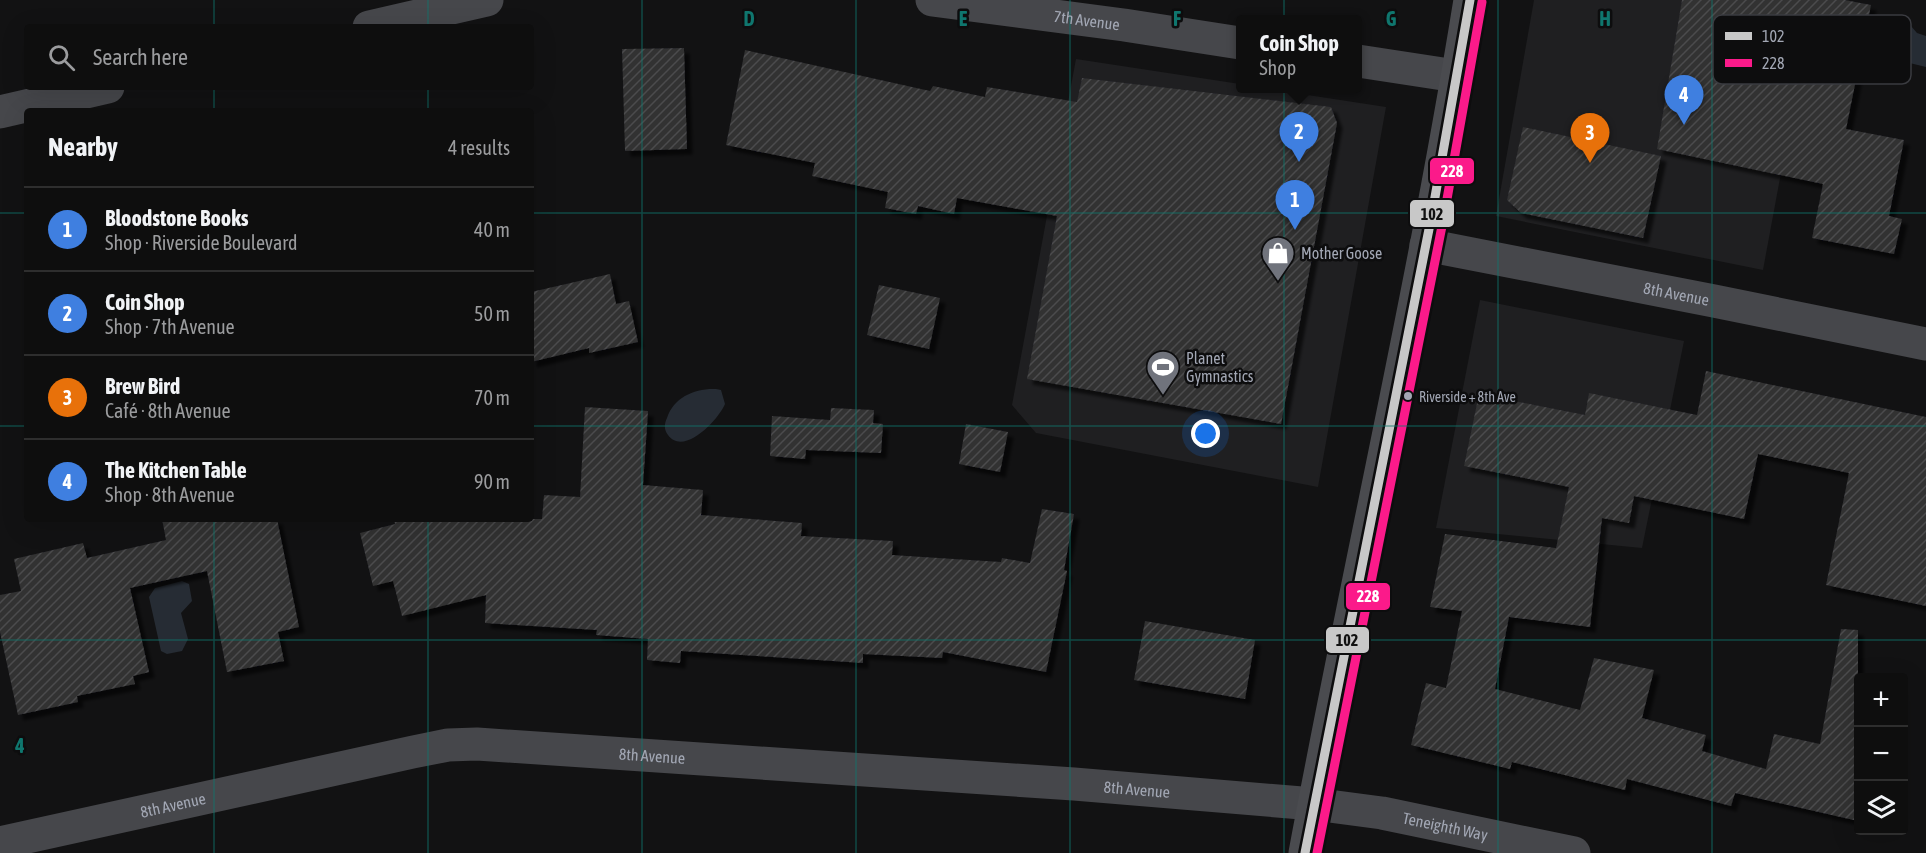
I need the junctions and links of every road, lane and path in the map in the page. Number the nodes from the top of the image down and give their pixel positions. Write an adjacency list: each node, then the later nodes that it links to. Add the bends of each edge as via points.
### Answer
1 (487, 0): 4 (street)
2 (932, 0): 5 (street, 7th Avenue)
3 (1470, 0): 7 (main road)
4 (382, 24)
5 (1236, 42)
6 (1362, 63): 7 (street)
7 (1456, 76): 10 (main road)
8 (95, 90): 9 (street)
9 (0, 112)
10 (1426, 245): 11 (street, 8th Avenue); 12 (main road)
11 (1926, 344)
12 (1314, 804): 13 (street, 8th Avenue, via 477,744 413,752); 14 (main road); 15 (street, Teneighth Way, via 1382,813)
13 (0, 843)
14 (1305, 853)
15 (1574, 853)

